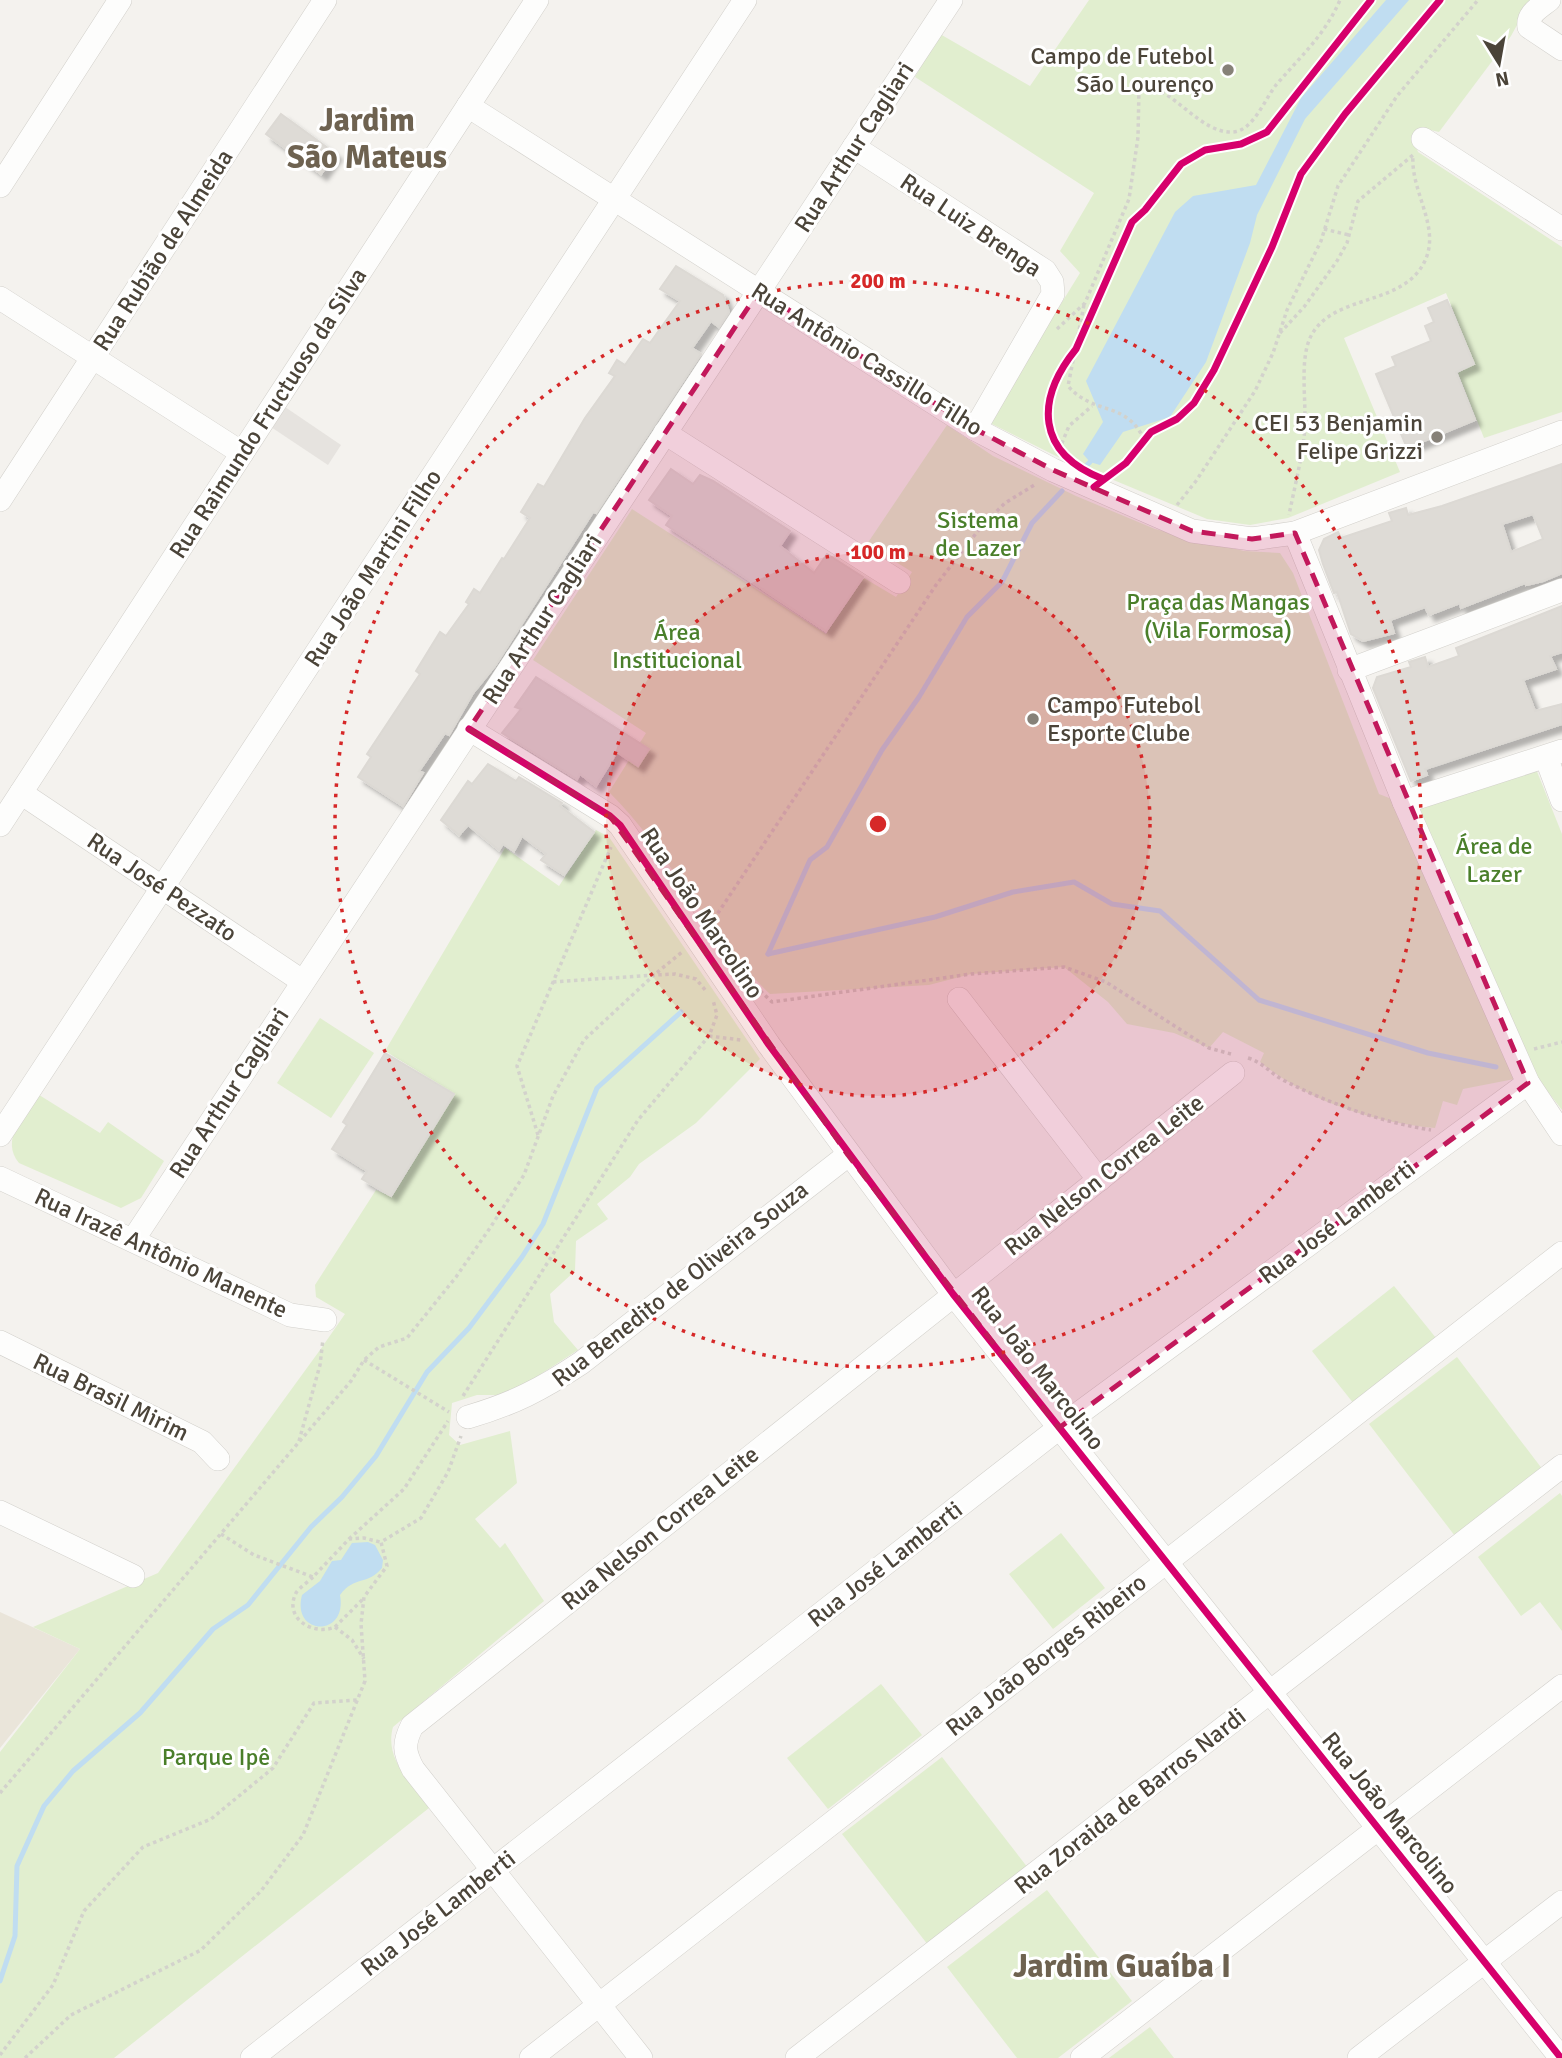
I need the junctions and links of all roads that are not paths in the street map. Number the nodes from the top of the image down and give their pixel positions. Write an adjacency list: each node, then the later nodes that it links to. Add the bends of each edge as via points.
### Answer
1 (120, 0): 11 (street)
2 (325, 0): 16 (street, Rua Rubião de Almeida)
3 (537, 0): 8 (street, Rua Raimundo Fructuoso da Silva)
4 (745, 0): 12 (street, Rua João Martini Filho)
5 (951, 0): 10 (street, Rua Arthur Cagliari)
6 (1549, 0): 7 (street, via 1532,13 1529,27)
7 (1562, 49)
8 (468, 106): 12 (street, Rua Antônio Cassillo Filho); 20 (street, Rua Raimundo Fructuoso da Silva)
9 (1423, 139): 13 (street)
10 (854, 147): 14 (street, Rua Arthur Cagliari); 17 (street, Rua Luiz Brenga, via 1045,271 1052,282 1053,294)
11 (0, 186)
12 (614, 200): 14 (street, Rua Antônio Cassillo Filho); 32 (street, Rua João Martini Filho)
13 (1562, 229)
14 (759, 291): 17 (street, Rua Antônio Cassillo Filho); 19 (street, Rua Arthur Cagliari)
15 (0, 298): 16 (street)
16 (93, 358): 20 (street); 21 (street, Rua Rubião de Almeida)
17 (975, 429): 22 (street, Rua Antônio Cassillo Filho, via 1060,459 1192,531 1252,539)
18 (1562, 432): 22 (street, Rua Antônio Cassillo Filho)
19 (665, 433): 23 (street); 26 (street, Rua Arthur Cagliari)
20 (242, 453): 28 (street, Rua Raimundo Fructuoso da Silva)
21 (0, 500)
22 (1291, 528): 25 (street)
23 (899, 582)
24 (1562, 590): 25 (street)
25 (1349, 670): 30 (street)
26 (469, 729): 33 (street, Rua Arthur Cagliari); 39 (street, Rua João Marcolino, via 620,825)
27 (1554, 754): 29 (street); 30 (street)
28 (21, 793): 31 (street, Rua Raimundo Fructuoso da Silva); 32 (street, Rua José Pezzato)
29 (1562, 800)
30 (1404, 802): 36 (street)
31 (0, 825)
32 (162, 888): 33 (street, Rua José Pezzato); 38 (street, Rua João Martini Filho)
33 (302, 981): 42 (street, Rua Arthur Cagliari)
34 (959, 999): 41 (street)
35 (1238, 1062): 41 (street, Rua Nelson Correa Leite)
36 (1528, 1083): 37 (street); 48 (street, Rua José Lamberti)
37 (1562, 1134)
38 (0, 1135)
39 (848, 1155): 44 (street, Rua João Marcolino); 47 (street, Rua Benedito de Oliveira Souza, via 539,1392 507,1406)
40 (0, 1178): 42 (street, Rua Irazê Antônio Manente)
41 (1099, 1180): 44 (street, Rua Nelson Correa Leite)
42 (133, 1240): 45 (street, Rua Irazê Antônio Manente, via 290,1315)
43 (1562, 1253): 52 (street, Rua João Borges Ribeiro)
44 (953, 1294): 48 (street, Rua João Marcolino); 57 (street, Rua Nelson Correa Leite, via 412,1726 404,1753 413,1769)
45 (325, 1320)
46 (0, 1342): 49 (street, Rua Brasil Mirim, via 202,1442)
47 (464, 1410)
48 (1059, 1428): 52 (street, Rua João Marcolino); 57 (street, Rua José Lamberti)
49 (218, 1459)
50 (1562, 1466): 55 (street, Rua Zoraida de Barros Nardi)
51 (0, 1512): 53 (street)
52 (1165, 1562): 55 (street, Rua João Marcolino); 60 (street, Rua João Borges Ribeiro)
53 (133, 1576)
54 (1562, 1686): 56 (street)
55 (1270, 1693): 56 (street, Rua João Marcolino); 64 (street, Rua Zoraida de Barros Nardi)
56 (1378, 1828): 59 (street, Rua João Marcolino); 65 (street)
57 (494, 1870): 60 (street, Rua Nelson Correa Leite); 61 (street, Rua José Lamberti)
58 (1562, 1902): 59 (street)
59 (1484, 1962): 66 (street); 67 (street, Rua João Marcolino)
60 (599, 2005): 62 (street, Rua João Borges Ribeiro); 63 (street, Rua Nelson Correa Leite)
61 (252, 2058)
62 (531, 2058)
63 (641, 2058)
64 (797, 2058)
65 (1082, 2058)
66 (1359, 2058)
67 (1560, 2058)

